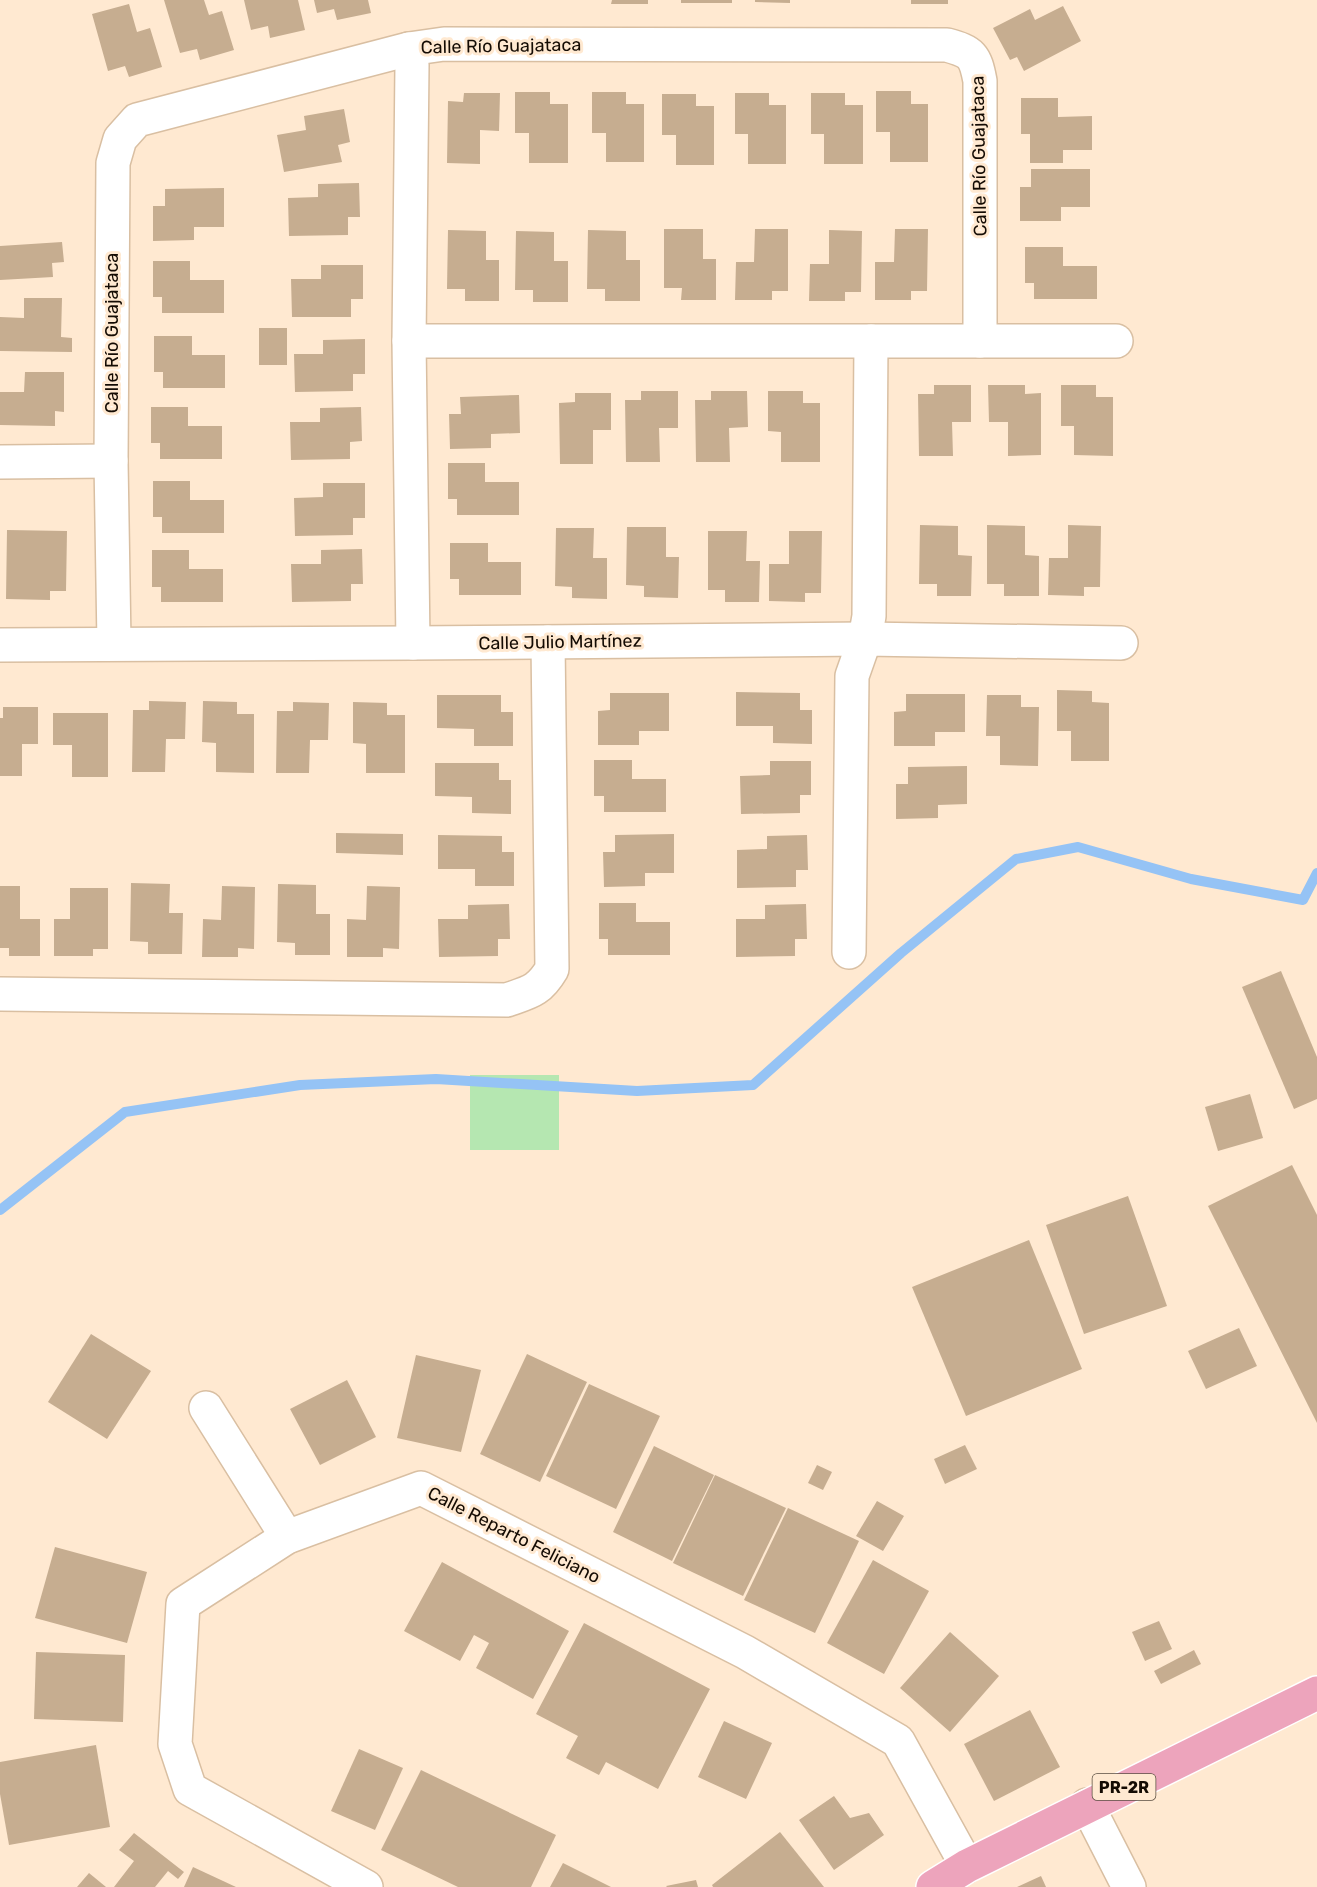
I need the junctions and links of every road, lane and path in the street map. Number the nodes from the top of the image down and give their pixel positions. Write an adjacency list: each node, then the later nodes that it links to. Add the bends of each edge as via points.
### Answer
1 (409, 49): 2 (street); 4 (street, Calle Río Guajataca, via 444,44 947,45 966,51 977,63 980,81); 6 (street, Calle Río Guajataca, via 137,120 120,139 113,163)
2 (409, 341): 3 (street); 11 (street)
3 (871, 341): 4 (street); 8 (street, via 869,616)
4 (980, 341): 5 (street)
5 (1116, 341)
6 (111, 461): 7 (street); 10 (street, Calle Río Guajataca)
7 (0, 462)
8 (865, 639): 9 (street, Calle Julio Martínez); 12 (street, Calle Julio Martínez); 14 (street, via 852,676)
9 (548, 642): 11 (street, Calle Julio Martínez); 15 (street, via 552,969 543,984 507,1000)
10 (114, 643): 11 (street, Calle Julio Martínez); 13 (street, Calle Julio Martínez)
11 (413, 643)
12 (1121, 643)
13 (0, 645)
14 (849, 952)
15 (0, 994)
16 (206, 1408): 17 (street)
17 (287, 1537): 20 (street, Calle Reparto Feliciano, via 421,1488 745,1652 898,1741); 21 (street, Calle Reparto Feliciano, via 183,1604 175,1744 190,1789)
18 (1317, 1693): 19 (main road, PR-2R)
19 (1087, 1805): 20 (main road, PR-2R); 23 (street)
20 (967, 1866): 22 (main road, PR-2R)
21 (366, 1887)
22 (933, 1887)
23 (1129, 1887)

